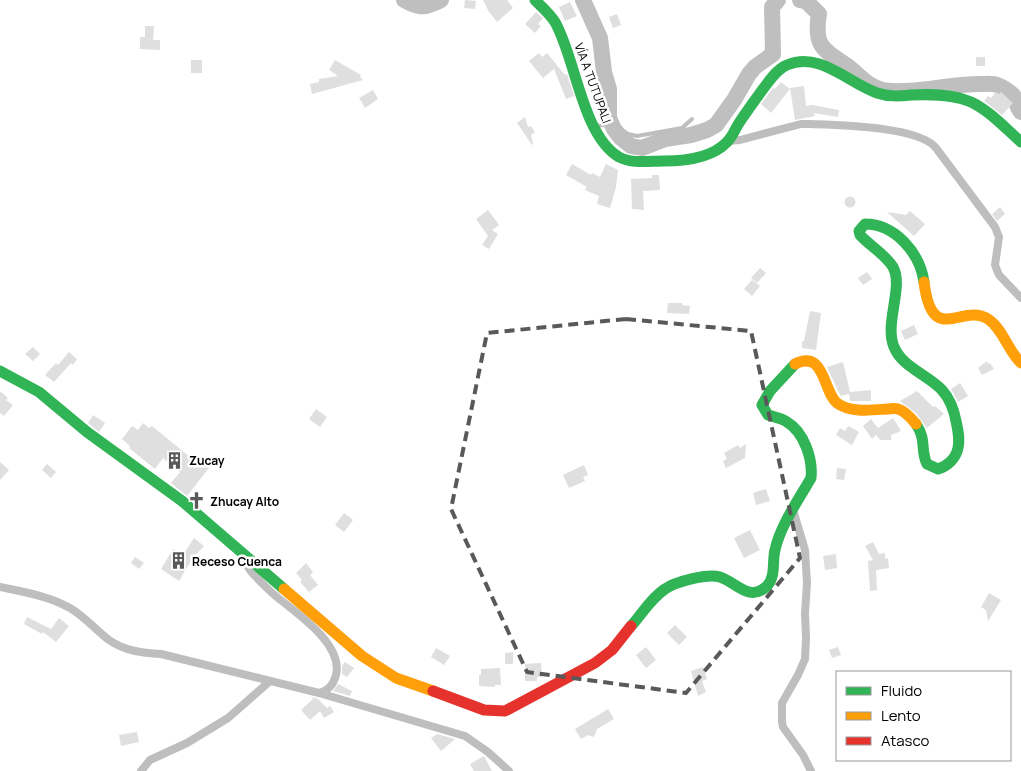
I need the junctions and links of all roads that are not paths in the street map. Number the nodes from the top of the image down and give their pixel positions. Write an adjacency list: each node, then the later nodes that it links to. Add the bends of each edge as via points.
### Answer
1 (534, 0): 3 (street, VÍA A TUTUPALI, via 556,23)
2 (692, 119): 3 (lane, via 682,128 637,136 613,124)
3 (596, 126): 4 (street, VÍA A TUTUPALI, via 605,147 618,156 639,162 677,161 703,156)
4 (728, 141): 5 (street, VÍA A TUTUPALI, via 775,74 800,61 840,72 875,93 893,97 955,97 972,103); 6 (street, via 801,124 868,127 928,140 992,222 999,237 994,265)
5 (1021, 142)
6 (1021, 298)
7 (1021, 363): 9 (street, via 990,320 978,315 952,320 935,313 929,306 920,266 903,241 882,226 865,224 859,231 860,235 887,258 896,274 892,334 895,349 899,356 946,395 958,428 957,453 943,468 928,466 922,434 904,412 842,406 832,397 822,372 815,364 803,361 791,365 762,405 768,415 786,421 799,432 809,457 810,478)
8 (0, 371): 10 (street, via 39,392 182,501)
9 (793, 510): 10 (street, via 775,549 772,580 765,588 745,591 720,577 711,576 666,588 612,650 595,663 498,712 484,710 396,678 362,656); 16 (street, via 805,550 808,584 805,659 782,703 782,722)
10 (238, 550): 13 (street, via 252,573 304,617 328,644 337,670 328,690)
11 (0, 587): 12 (street, via 41,596 70,608 120,647)
12 (270, 681): 13 (street); 14 (street, via 228,718 187,743 150,760)
13 (319, 693): 15 (street, via 464,736)
14 (141, 771)
15 (509, 771)
16 (811, 771)

